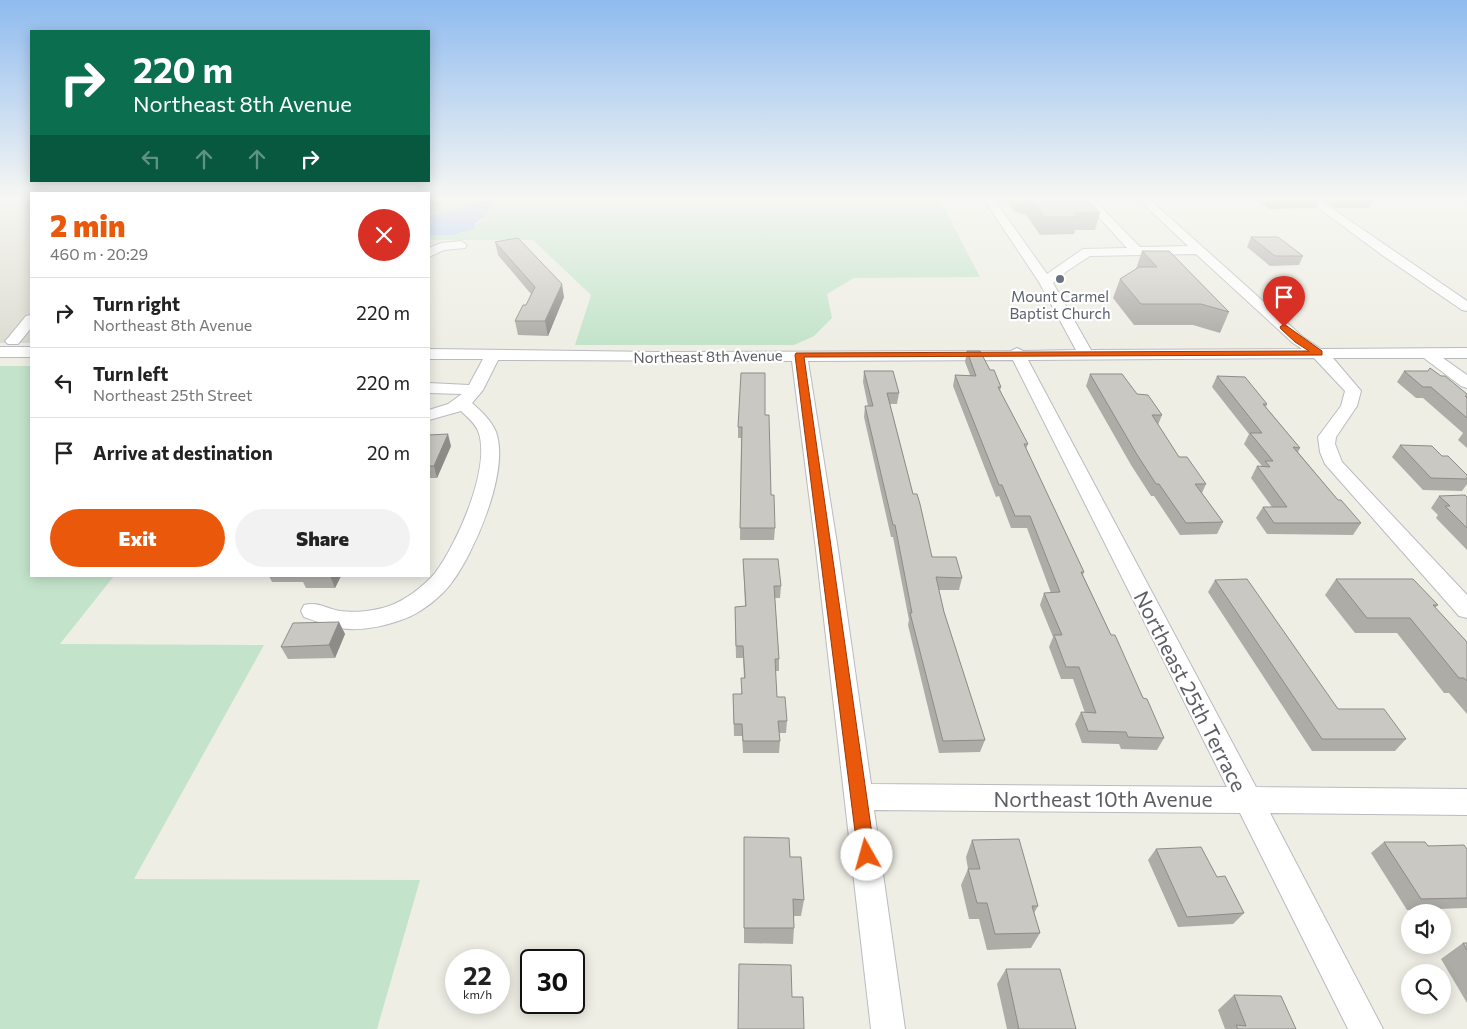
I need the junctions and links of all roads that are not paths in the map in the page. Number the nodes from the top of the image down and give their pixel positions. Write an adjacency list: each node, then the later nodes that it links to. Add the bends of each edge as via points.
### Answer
1 (451, 246): 8 (street)
2 (1021, 246): 9 (street)
3 (1132, 246): 6 (street)
4 (1195, 246): 7 (street)
5 (1378, 246): 10 (street)
6 (1136, 250): 7 (street); 9 (street, via 1087,252)
7 (1199, 250): 17 (street, via 1298,340)
8 (430, 252)
9 (1046, 282): 16 (street)
10 (1467, 306)
11 (30, 320): 12 (street)
12 (7, 343): 14 (street)
13 (0, 352): 14 (street)
14 (28, 352)
15 (1017, 353): 16 (street, Northeast 8th Avenue); 22 (street, Northeast 8th Avenue); 30 (street, Northeast 25th Terrace)
16 (1086, 353): 17 (street, Northeast 8th Avenue)
17 (1319, 353): 18 (street, Northeast 8th Avenue); 27 (street, via 1339,371 1353,390 1348,406 1327,434 1326,448 1334,464)
18 (1428, 353): 19 (street, Northeast 8th Avenue); 23 (street)
19 (1467, 353)
20 (430, 354): 21 (street, Northeast 8th Avenue)
21 (493, 355): 22 (street, Northeast 8th Avenue); 25 (street)
22 (799, 355): 29 (street)
23 (1467, 383)
24 (430, 388): 25 (street)
25 (468, 397): 26 (street, via 447,412); 28 (street, via 489,438 486,488 464,542 442,579 410,606 380,617 344,620)
26 (430, 415)
27 (1467, 610)
28 (312, 611)
29 (859, 797): 30 (street, Northeast 10th Avenue); 32 (street)
30 (1247, 799): 31 (street, Northeast 10th Avenue); 33 (street, Northeast 25th Terrace)
31 (1467, 802)
32 (888, 1029)
33 (1366, 1029)

